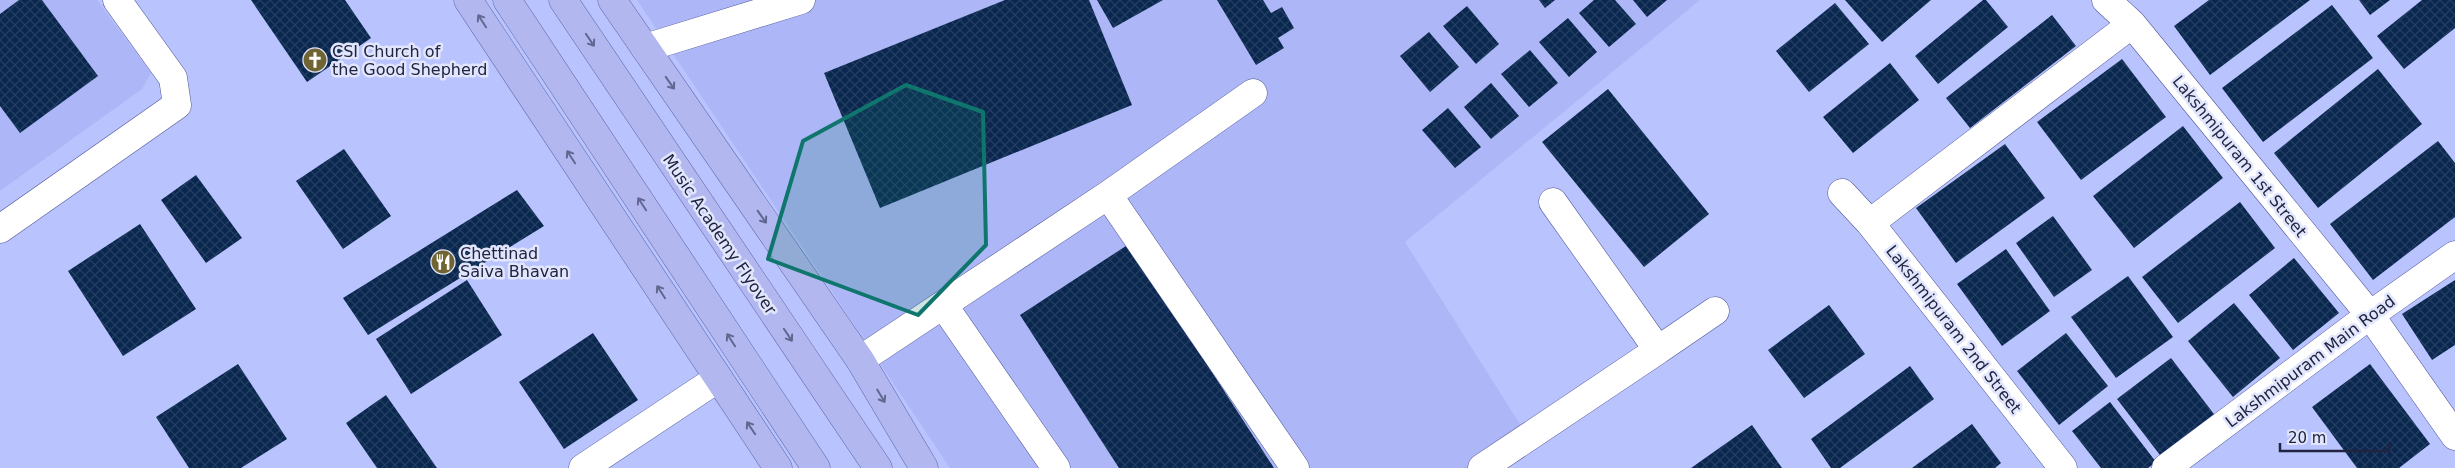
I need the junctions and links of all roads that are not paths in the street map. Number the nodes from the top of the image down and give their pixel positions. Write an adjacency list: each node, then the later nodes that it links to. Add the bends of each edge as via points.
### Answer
1 (117, 0): 15 (street, via 172,78 176,105)
2 (468, 0): 22 (main road, one-way to 2)
3 (507, 0): 26 (main road, one-way to 3)
4 (563, 0): 27 (main road, Music Academy Flyover, one-way to 27)
5 (612, 0): 9 (main road)
6 (801, 0): 9 (street)
7 (2106, 0): 8 (street, Lakshmipuram 1st Street)
8 (2132, 24): 14 (street); 19 (street, Lakshmipuram 1st Street)
9 (645, 48): 21 (main road, one-way to 21)
10 (1253, 93): 12 (street)
11 (1842, 193): 14 (street, Lakshmipuram 2nd Street)
12 (1108, 195): 17 (street); 30 (street)
13 (1553, 202): 20 (street)
14 (1870, 223): 32 (street, Lakshmipuram 2nd Street)
15 (0, 229)
16 (2455, 255): 19 (street, Lakshmipuram Main Road)
17 (944, 306): 21 (street); 29 (street)
18 (1715, 311): 20 (street)
19 (2370, 315): 23 (street, Lakshmipuram 1st Street); 33 (street, Lakshmipuram Main Road)
20 (1658, 350): 31 (street)
21 (860, 360): 28 (main road, one-way to 28)
22 (717, 379): 24 (street); 25 (main road, one-way to 22)
23 (2455, 436)
24 (583, 468)
25 (778, 468)
26 (816, 468)
27 (878, 468)
28 (924, 468)
29 (1056, 468)
30 (1295, 468)
31 (1482, 468)
32 (2063, 468)
33 (2166, 468)

